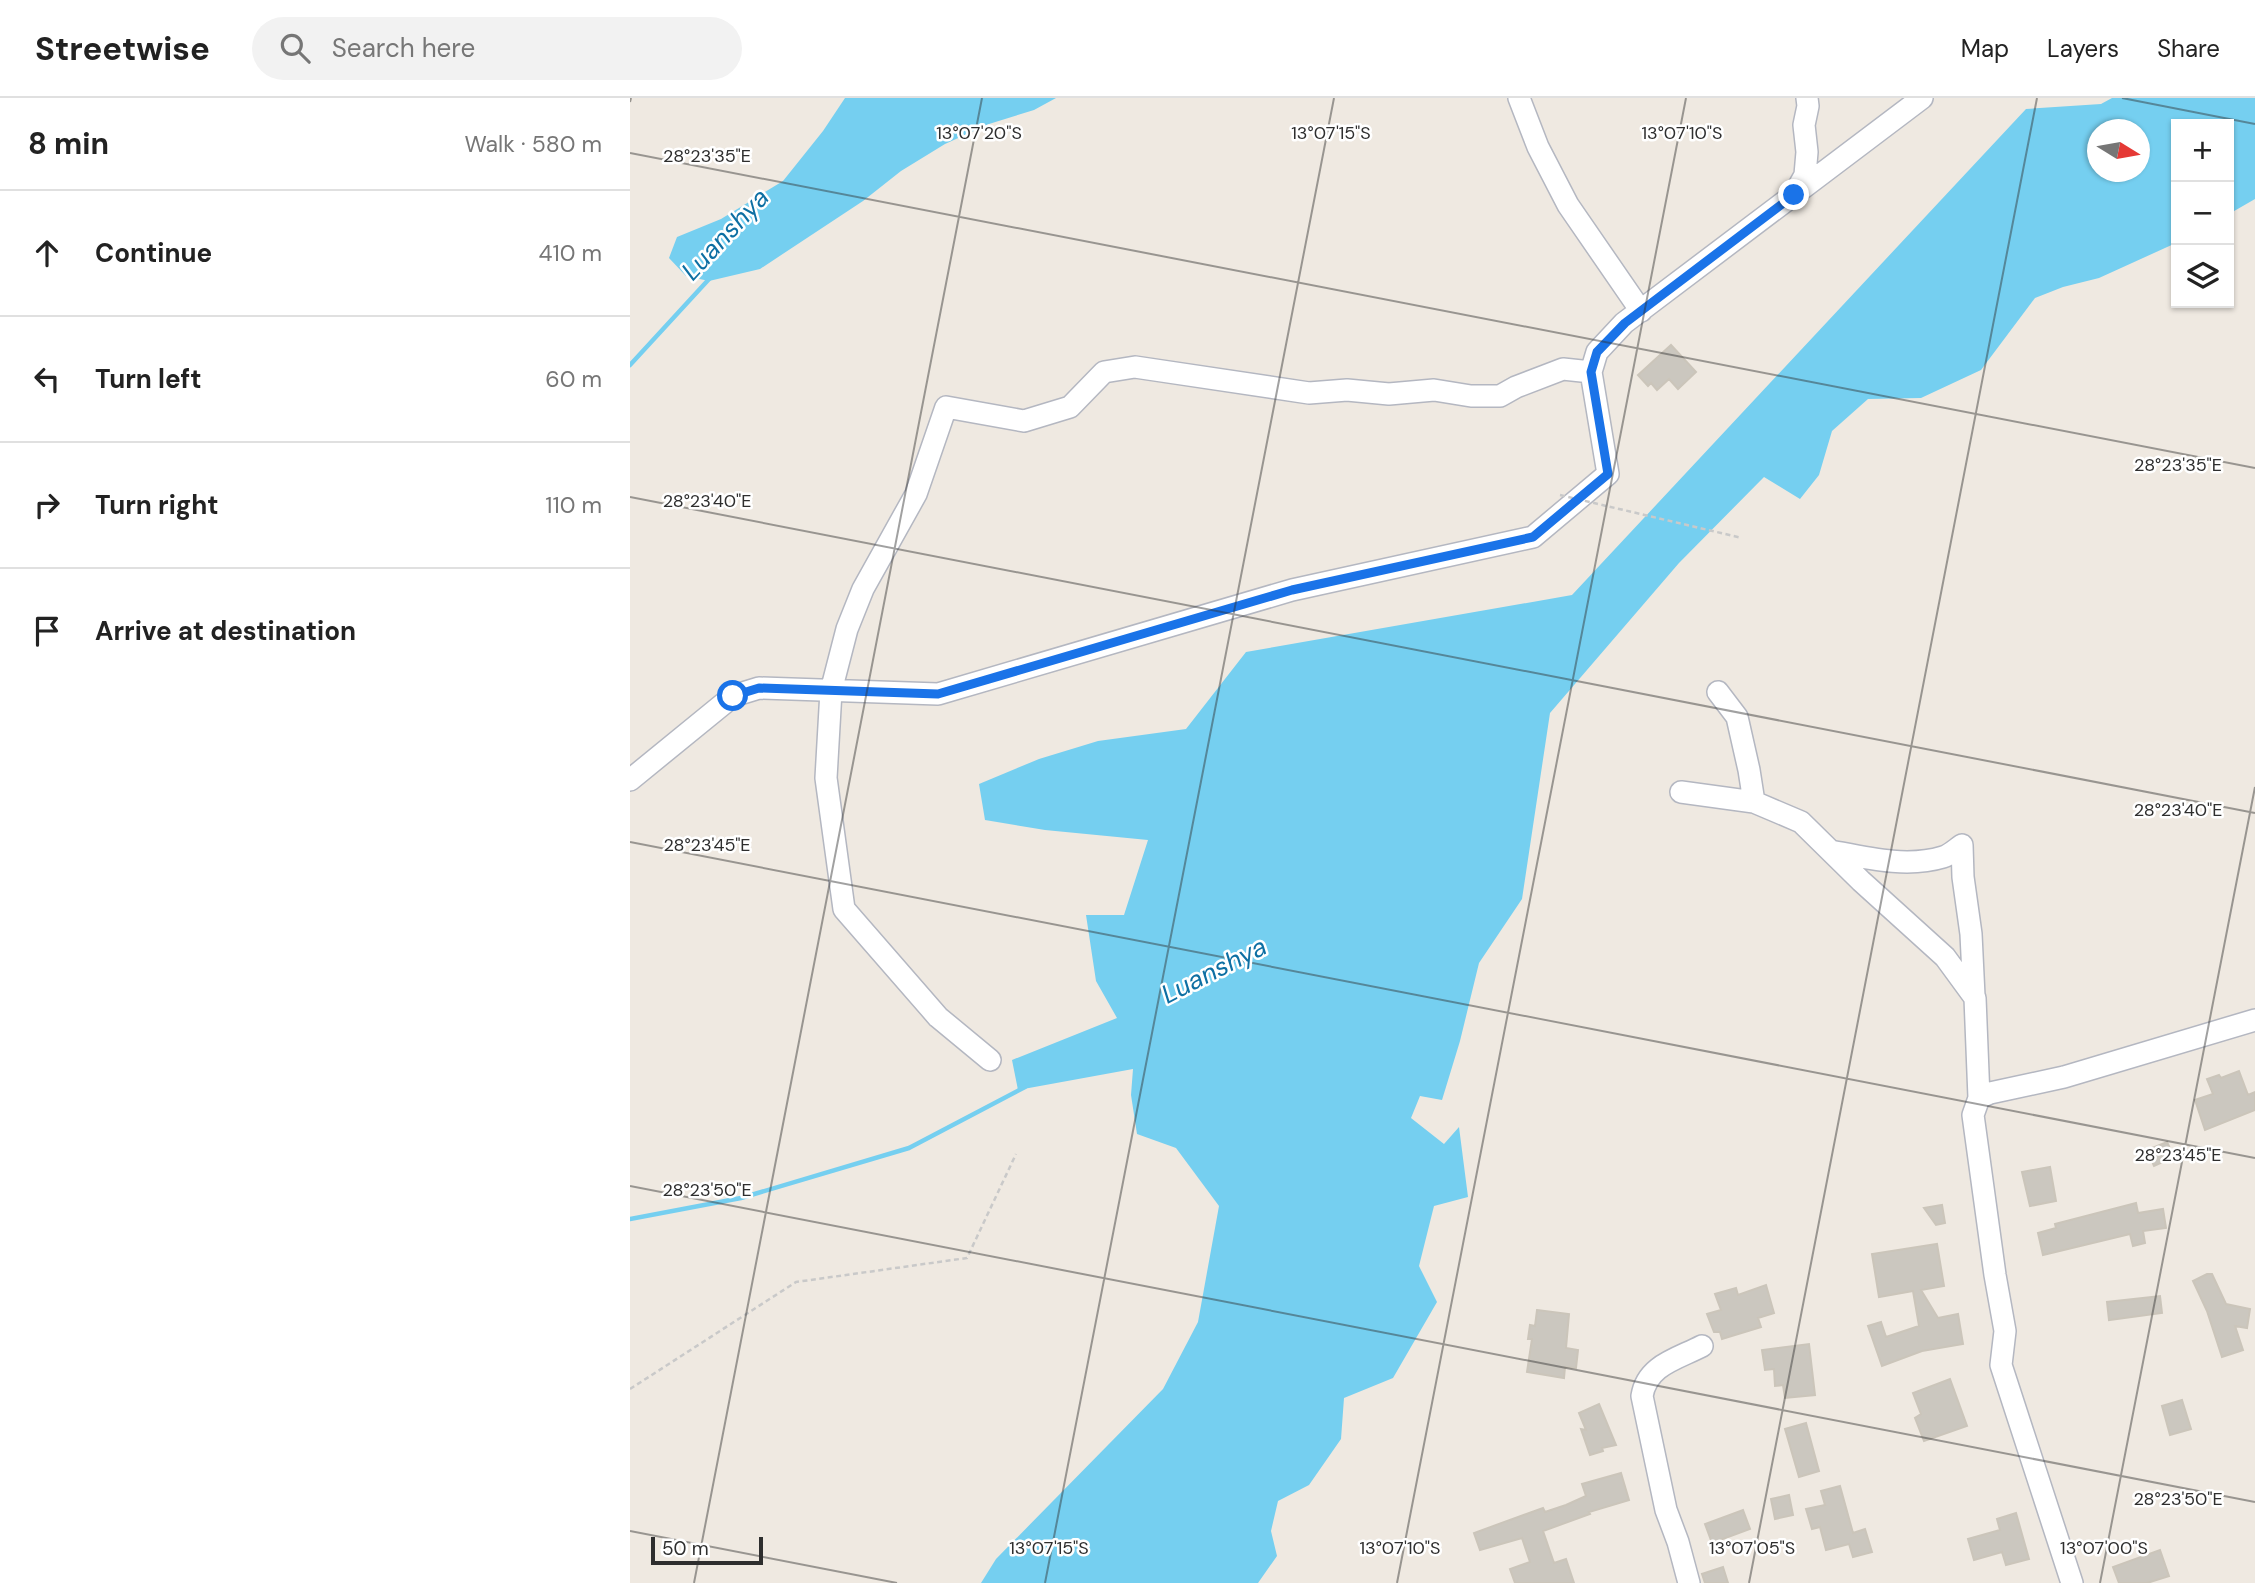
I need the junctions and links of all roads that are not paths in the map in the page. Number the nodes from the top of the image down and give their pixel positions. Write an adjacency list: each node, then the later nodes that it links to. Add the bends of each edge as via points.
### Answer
1 (1519, 98): 5 (street, via 1568,205)
2 (1807, 98): 4 (street, via 1805,175)
3 (1922, 98): 4 (street)
4 (1794, 195): 5 (street)
5 (1641, 311): 6 (street, via 1597,352)
6 (1591, 372): 7 (street, via 1608,474 1533,537 1292,590 938,694); 7 (street, via 1563,369 1500,396 1471,396 1434,390 1309,393 1135,368 1104,372 1070,407 1024,421 946,407 916,494 863,589)
7 (831, 691): 9 (street, via 759,688 733,696); 15 (street, via 826,778 844,909 938,1017)
8 (1718, 692): 11 (street, via 1737,718)
9 (630, 780)
10 (1681, 792): 11 (street)
11 (1754, 802): 12 (street, via 1801,822)
12 (1831, 851): 13 (street, via 1945,957); 13 (street, via 1887,862 1945,857 1962,845)
13 (1975, 998): 16 (street)
14 (2255, 1020): 16 (street)
15 (990, 1060)
16 (1979, 1098): 19 (street, via 1973,1115 2005,1331 2001,1365)
17 (1702, 1346): 18 (street, via 1651,1373 1642,1396 1666,1510)
18 (1689, 1583)
19 (2072, 1583)

